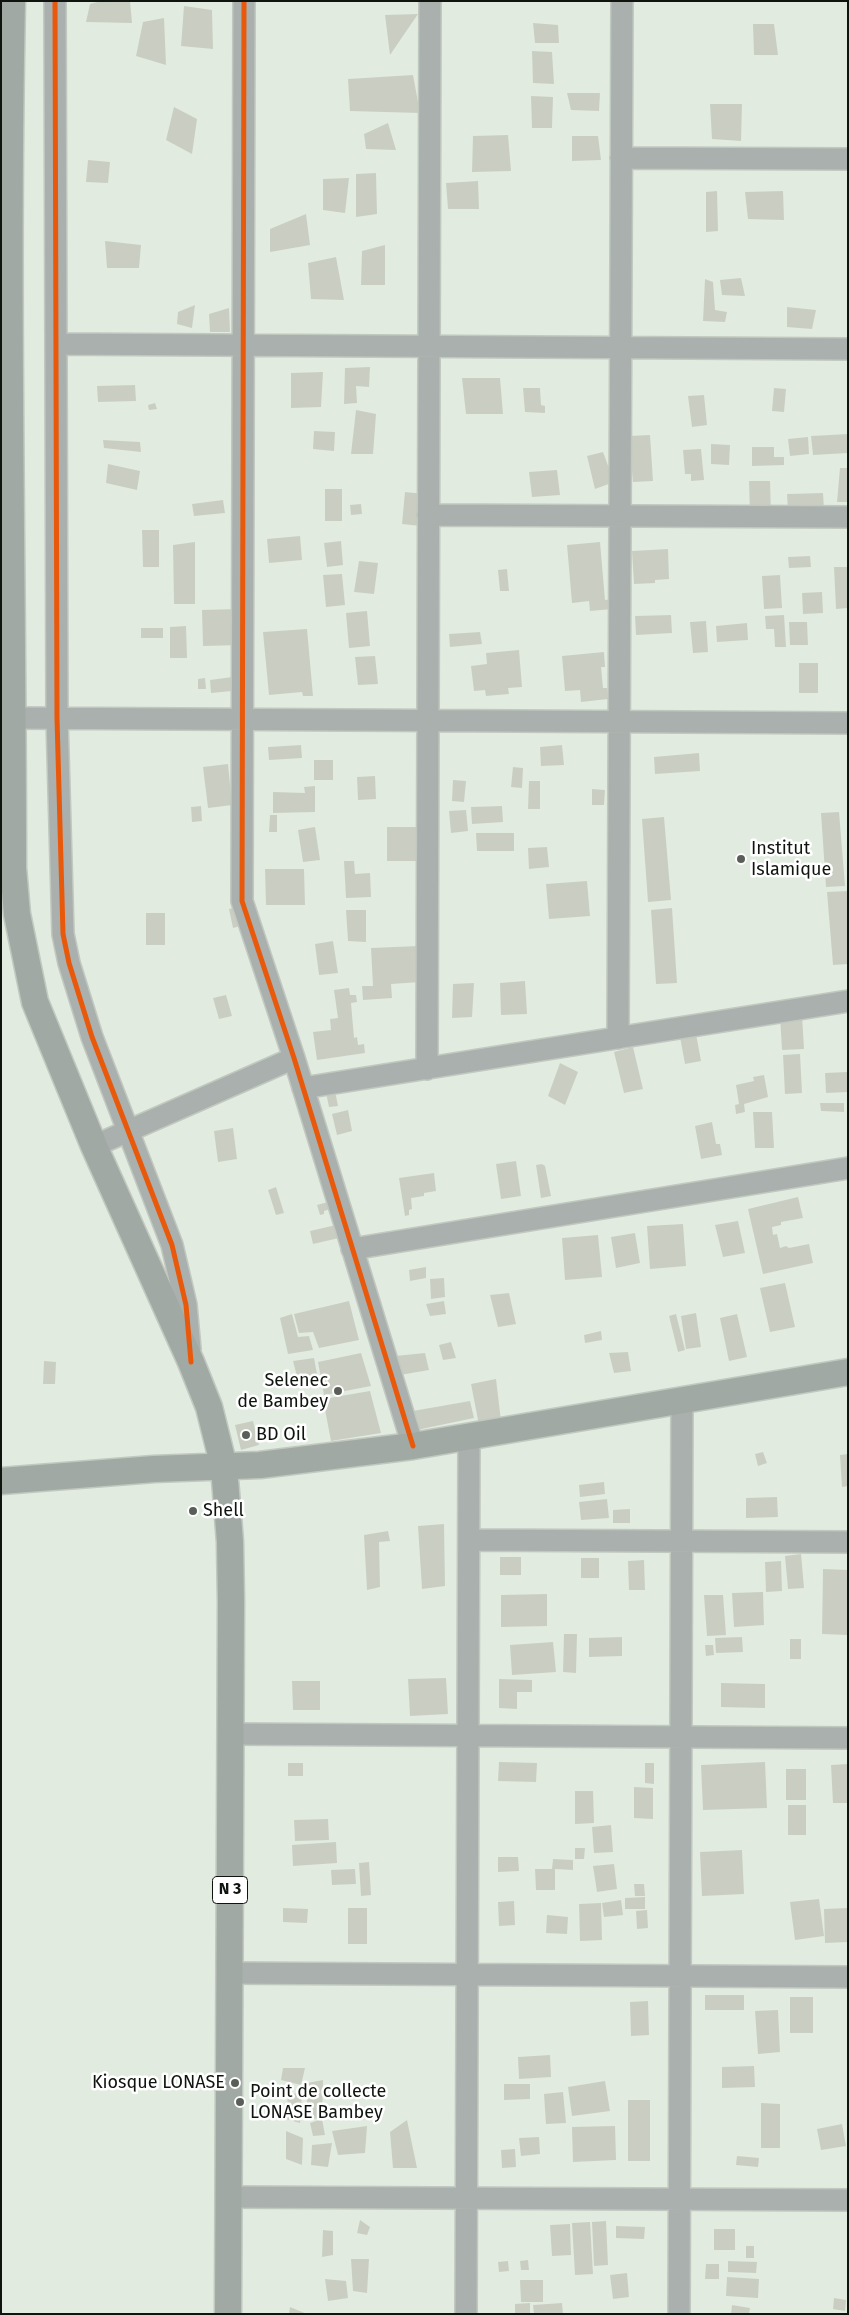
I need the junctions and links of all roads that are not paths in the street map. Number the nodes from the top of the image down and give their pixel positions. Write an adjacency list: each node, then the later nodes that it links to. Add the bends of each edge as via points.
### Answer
1 (12, 1): 16 (main road, N 3, via 9,359)
2 (55, 1): 8 (street)
3 (244, 1): 9 (street)
4 (430, 1): 10 (street)
5 (622, 1): 6 (street)
6 (621, 158): 7 (street); 11 (street)
7 (848, 159)
8 (56, 344): 9 (street); 17 (street)
9 (243, 346): 10 (street); 18 (street)
10 (429, 347): 11 (street); 13 (street)
11 (621, 348): 12 (street); 14 (street)
12 (848, 349)
13 (428, 515): 14 (street); 19 (street)
14 (620, 516): 15 (street); 20 (street)
15 (848, 518)
16 (13, 718): 17 (street); 28 (main road, N 3, via 12,868 24,955 35,1002)
17 (57, 718): 18 (street); 27 (street, via 63,934 92,1036)
18 (242, 720): 19 (street); 24 (street, via 242,901)
19 (428, 720): 20 (street); 25 (street)
20 (619, 722): 21 (street); 23 (street)
21 (848, 723)
22 (848, 1001): 23 (street)
23 (618, 1038): 25 (street)
24 (294, 1058): 26 (street); 27 (street)
25 (427, 1069): 26 (street)
26 (303, 1088): 30 (street)
27 (129, 1132): 28 (street); 31 (street, via 172,1245 186,1305)
28 (94, 1146): 31 (main road, N 3)
29 (848, 1168): 30 (street)
30 (352, 1249): 35 (street)
31 (191, 1362): 36 (main road, N 3, via 209,1407)
32 (848, 1372): 33 (main road)
33 (682, 1401): 34 (main road); 39 (street)
34 (469, 1435): 35 (main road); 38 (street)
35 (413, 1446): 36 (main road)
36 (224, 1467): 37 (main road); 41 (main road, N 3, via 230,1542)
37 (1, 1481)
38 (469, 1540): 39 (street); 42 (street)
39 (682, 1541): 40 (street); 43 (street)
40 (848, 1542)
41 (231, 1734): 42 (street); 45 (main road, N 3)
42 (468, 1736): 43 (street); 46 (street)
43 (681, 1737): 44 (street); 47 (street)
44 (848, 1738)
45 (230, 1973): 46 (street); 49 (main road, N 3)
46 (467, 1974): 47 (street); 50 (street)
47 (680, 1976): 48 (street); 51 (street)
48 (848, 1977)
49 (228, 2197): 50 (street); 53 (main road, N 3)
50 (466, 2198): 51 (street); 54 (street)
51 (679, 2200): 52 (street); 55 (street)
52 (848, 2200)
53 (228, 2314)
54 (466, 2314)
55 (679, 2314)

